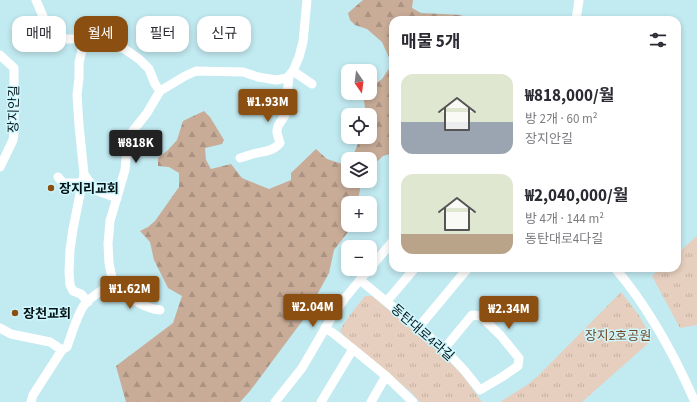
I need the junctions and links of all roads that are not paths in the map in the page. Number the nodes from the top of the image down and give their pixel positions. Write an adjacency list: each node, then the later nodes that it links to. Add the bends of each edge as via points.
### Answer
1 (36, 0): 5 (street, via 50,33 58,39)
2 (307, 0): 9 (street, via 303,42)
3 (579, 0): 4 (street)
4 (577, 16)
5 (74, 39)
6 (128, 51): 11 (street, via 149,69)
7 (81, 52): 15 (street, via 77,95)
8 (0, 55): 13 (street, 장지안길, via 14,68 13,140)
9 (291, 73): 10 (street); 11 (street, via 287,78 276,80 243,72 196,71); 12 (street, via 286,115 277,130 280,143 271,150)
10 (312, 84)
11 (160, 91): 16 (street, via 128,137 125,170)
12 (240, 158)
13 (0, 167)
14 (58, 177): 15 (street, via 63,184)
15 (83, 179): 16 (street, via 88,180 98,191); 25 (street, via 72,236 69,272 73,291 81,294)
16 (117, 198): 24 (street, via 110,221 108,244)
17 (389, 246): 18 (street)
18 (377, 260)
19 (412, 272): 26 (street)
20 (465, 272): 30 (street)
21 (618, 272): 40 (street, via 661,333)
22 (363, 276): 23 (street)
23 (360, 280): 26 (street, 동탄대로4라길); 29 (street)
24 (113, 284): 25 (street); 27 (street, via 140,304)
25 (88, 302): 33 (street, via 80,311 67,347)
26 (387, 302): 30 (street, 동탄대로4라길)
27 (160, 310)
28 (0, 328): 33 (street, via 11,334 50,342)
29 (325, 328): 31 (street); 36 (street, via 302,368)
30 (418, 328): 32 (street, 동탄대로4라길)
31 (353, 349): 34 (street); 37 (street)
32 (444, 349): 32 (street, 동탄대로4라길, via 472,315 481,316 520,358 518,366 480,390)
33 (62, 350): 35 (street)
34 (386, 376): 38 (street); 39 (street)
35 (31, 402)
36 (276, 402)
37 (321, 402)
38 (371, 402)
39 (413, 402)
40 (694, 402)

